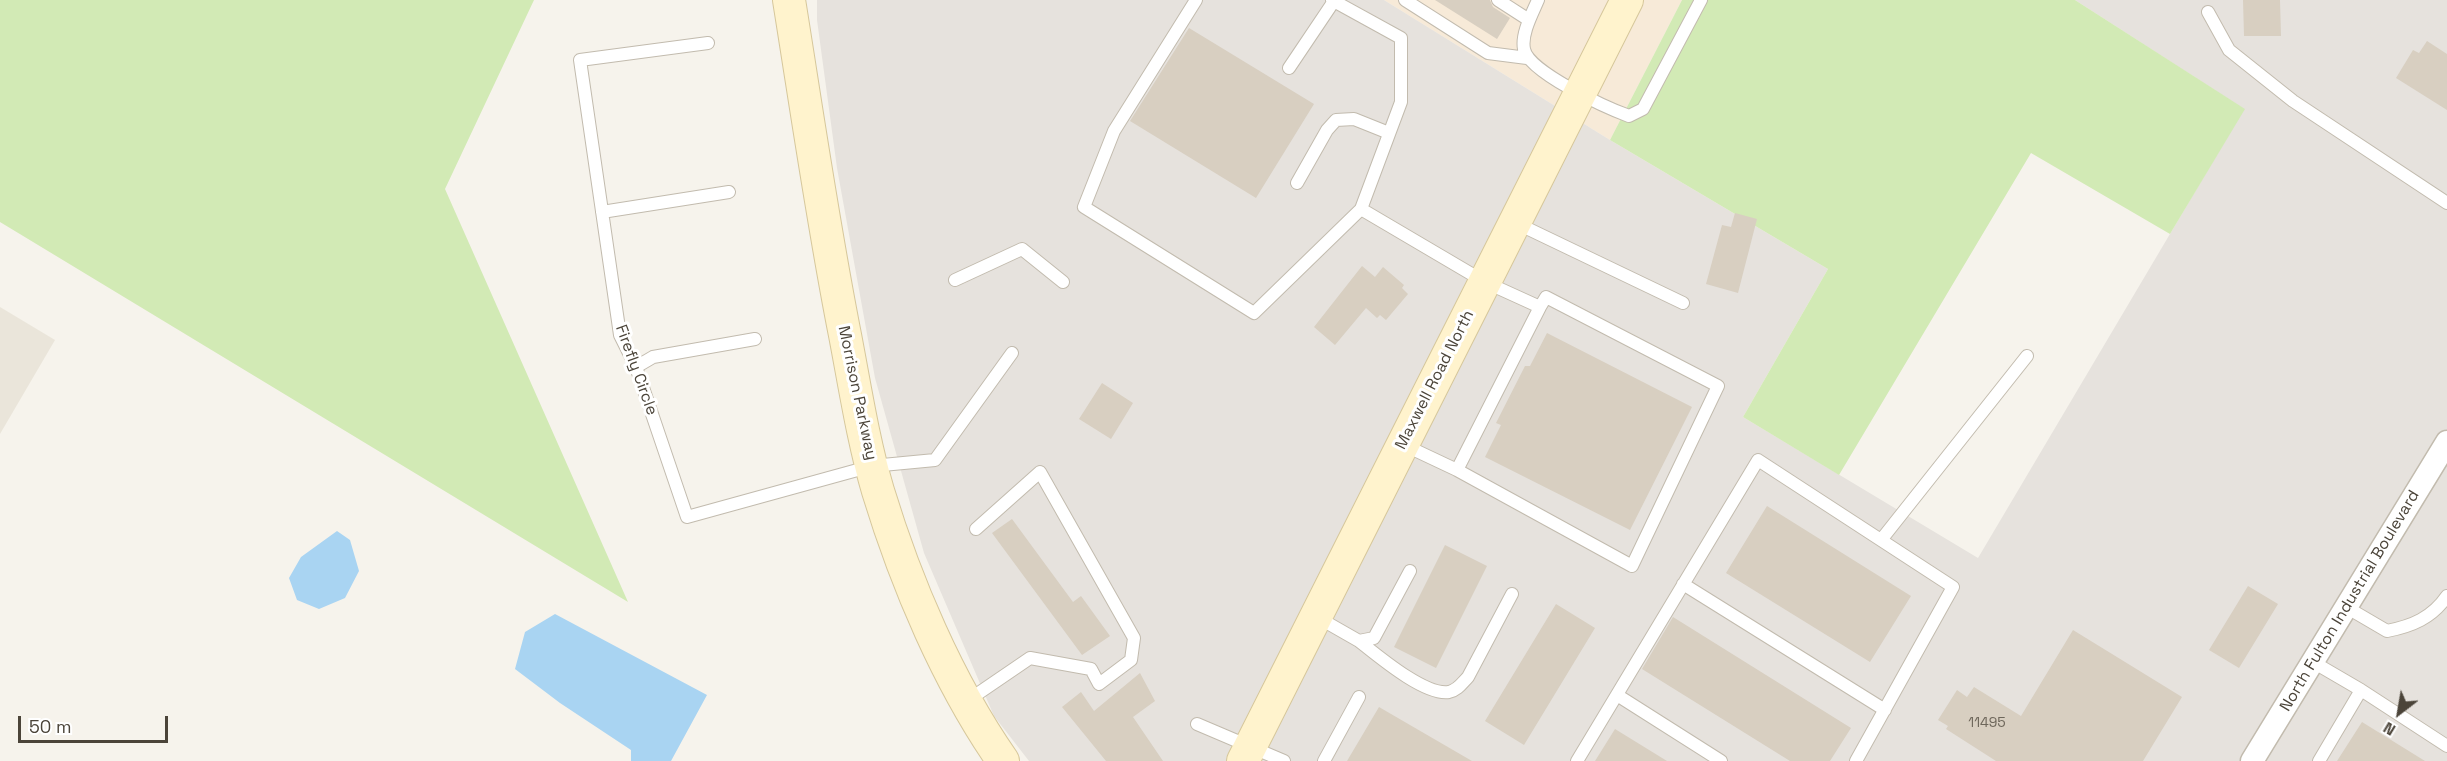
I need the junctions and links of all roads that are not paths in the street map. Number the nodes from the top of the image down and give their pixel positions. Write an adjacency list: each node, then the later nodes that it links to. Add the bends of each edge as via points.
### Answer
1 (789, 0): 33 (street, Morrison Parkway, via 835,284)
2 (1196, 0): 19 (lane, via 1114,131 1084,207 1254,313)
3 (1333, 0): 13 (lane); 15 (lane, via 1401,38 1401,102)
4 (1405, 0): 12 (lane, via 1488,52)
5 (1498, 0): 10 (lane)
6 (1538, 0): 10 (lane)
7 (1627, 0): 14 (street, Maxwell Road North)
8 (1701, 0): 14 (lane, via 1643,109 1629,116)
9 (2208, 12): 18 (lane, via 2236,56 2293,101)
10 (1529, 20): 12 (lane, via 1523,48)
11 (708, 43): 20 (lane, Firefly Circle, via 580,60)
12 (1527, 58): 14 (lane)
13 (1289, 68)
14 (1579, 93): 21 (street, Maxwell Road North)
15 (1389, 134): 16 (lane, via 1354,119 1336,120); 19 (lane)
16 (1297, 183)
17 (729, 192): 20 (lane)
18 (2447, 203)
19 (1361, 209): 24 (lane)
20 (602, 212): 30 (lane, Firefly Circle, via 620,335)
21 (1515, 223): 24 (street, Maxwell Road North); 25 (lane)
22 (955, 280): 23 (lane, via 1022,249)
23 (1063, 282)
24 (1485, 282): 26 (lane); 32 (street, Maxwell Road North)
25 (1683, 303)
26 (1540, 307): 34 (lane); 34 (lane, via 1546,297 1718,386 1632,566)
27 (755, 339): 30 (lane, via 652,357)
28 (1012, 353): 33 (lane, Firefly Circle, via 935,460)
29 (2026, 356): 36 (lane)
30 (636, 367): 33 (lane, Firefly Circle, via 687,517)
31 (2447, 442): 41 (street, North Fulton Industrial Boulevard)
32 (1403, 444): 34 (lane); 42 (street, Maxwell Road North)
33 (872, 466): 48 (street, Morrison Parkway, via 903,565 933,636)
34 (1457, 470)
35 (976, 529): 48 (lane, via 1040,472 1134,638 1131,660 1099,684 1091,669 1030,658)
36 (1881, 540): 38 (lane, via 1758,460); 49 (lane, via 1953,586)
37 (1410, 571): 43 (lane, via 1374,638)
38 (1683, 584): 46 (lane); 49 (lane)
39 (1512, 594): 43 (lane, via 1468,677 1459,688 1449,692 1438,691 1391,666)
40 (2447, 596): 41 (lane, via 2438,608 2412,626 2387,631)
41 (2346, 607): 44 (street, North Fulton Industrial Boulevard)
42 (1316, 617): 43 (lane); 52 (street, Maxwell Road North)
43 (1359, 641)
44 (2313, 662): 45 (lane); 59 (street, North Fulton Industrial Boulevard)
45 (2361, 690): 51 (lane); 60 (lane)
46 (1617, 695): 56 (lane); 57 (lane)
47 (1359, 697): 55 (lane)
48 (967, 701): 53 (street, Morrison Parkway)
49 (1885, 710): 58 (lane)
50 (1197, 724): 52 (lane)
51 (2447, 746)
52 (1247, 754): 54 (lane)
53 (1003, 761)
54 (1284, 761)
55 (1324, 761)
56 (1577, 761)
57 (1721, 761)
58 (1856, 761)
59 (2252, 761)
60 (2319, 761)

